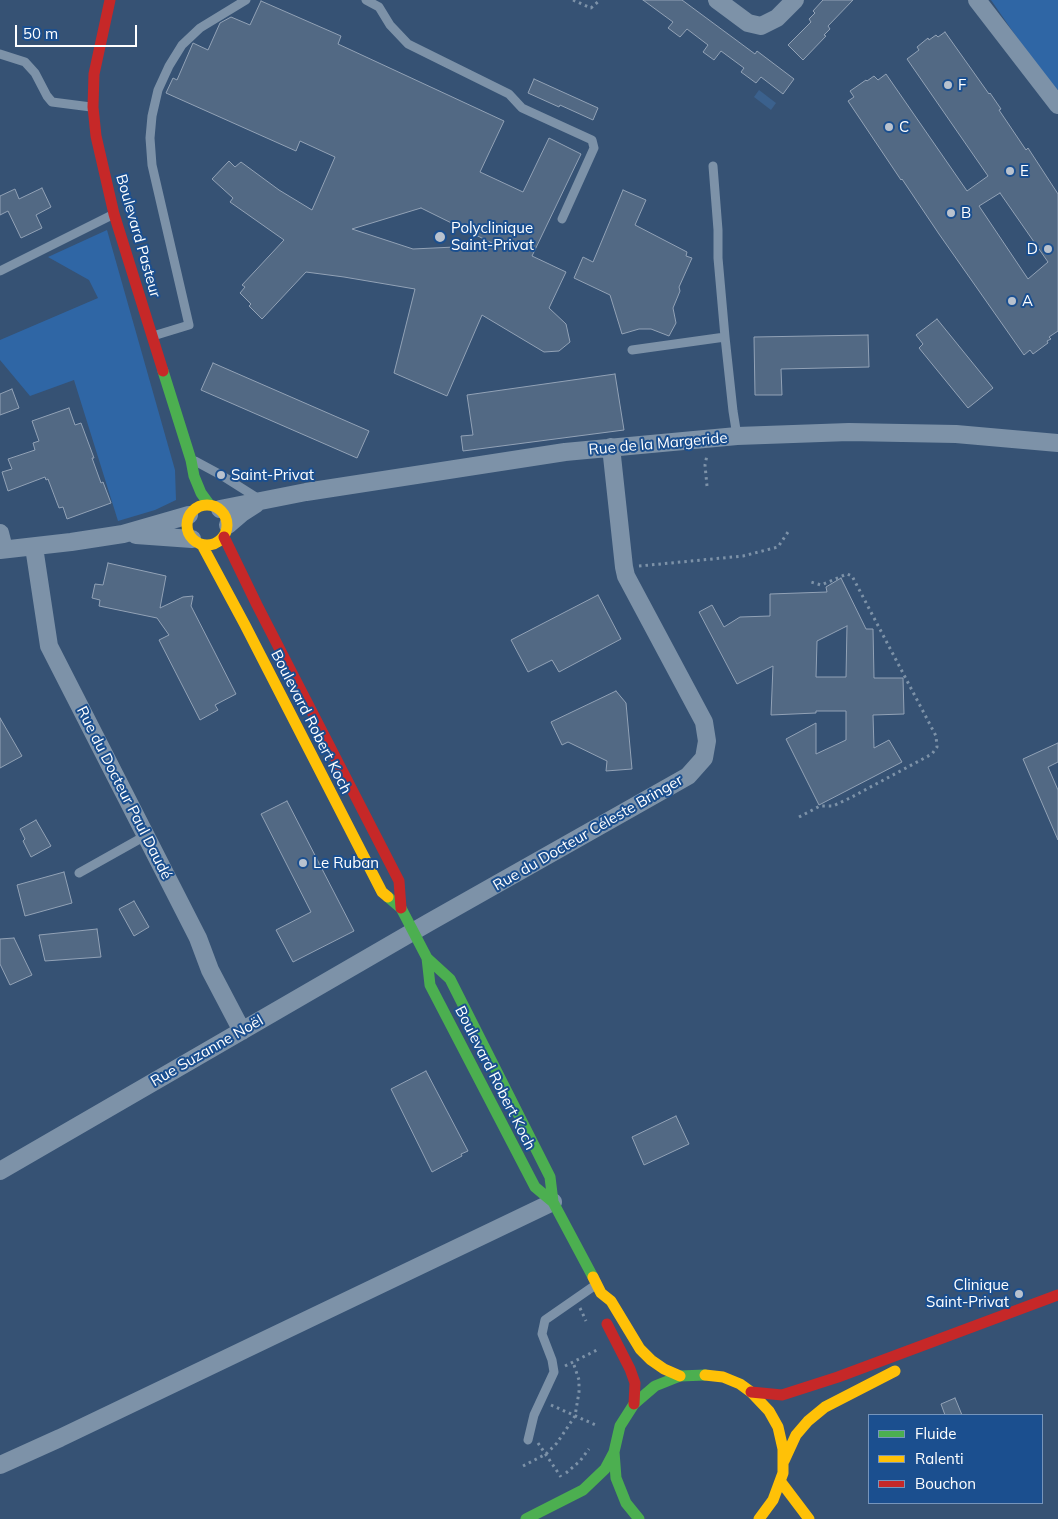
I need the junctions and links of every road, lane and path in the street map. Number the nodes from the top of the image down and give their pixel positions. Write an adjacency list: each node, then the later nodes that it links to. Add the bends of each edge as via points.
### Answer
1 (246, 0): 16 (lane, via 200,28 182,46 158,90 150,138 152,165 189,325)
2 (366, 0): 14 (lane, via 378,7 408,44 509,94 522,108 592,140 594,148)
3 (573, 0): 4 (path, via 591,8)
4 (600, 0)
5 (717, 0): 6 (street, via 748,24 760,26 777,18)
6 (795, 0)
7 (976, 0): 10 (street)
8 (106, 8): 11 (main road, Boulevard Pasteur, via 94,74)
9 (0, 54): 11 (lane, via 25,62 52,102)
10 (1058, 105)
11 (93, 107): 13 (main road, Boulevard Pasteur, via 96,136)
12 (713, 166): 17 (lane)
13 (114, 214): 15 (lane); 16 (main road, Boulevard Pasteur)
14 (562, 219)
15 (0, 270)
16 (153, 336): 23 (main road, Boulevard Pasteur)
17 (725, 337): 18 (lane); 19 (lane)
18 (632, 350)
19 (737, 436): 20 (street, Rue de la Margeride); 21 (street, Rue de la Margeride, via 849,432 956,434)
20 (712, 438): 22 (street, Rue de la Margeride); 25 (path, via 705,465)
21 (1058, 443)
22 (611, 447): 26 (street, Rue de la Margeride); 35 (street, Rue du Docteur Céleste Bringer)
23 (191, 460): 24 (main road, Boulevard Pasteur); 26 (lane)
24 (194, 476): 27 (main road, Boulevard Pasteur, via 201,493); 28 (main road, Boulevard Pasteur)
25 (707, 486)
26 (261, 501): 27 (street, Rue de la Margeride); 29 (street, Rue de la Margeride, via 242,513)
27 (215, 506): 28 (main road, via 199,506); 29 (main road, via 224,513)
28 (192, 512): 31 (street); 32 (main road, via 187,528)
29 (226, 531): 32 (main road, via 214,544); 40 (main road, Boulevard Robert Koch, via 256,605 399,881)
30 (788, 532): 35 (path, via 778,546 742,556 634,567 633,555)
31 (123, 534): 32 (street); 34 (street)
32 (197, 542): 40 (main road, Boulevard Robert Koch, via 245,625 382,892)
33 (1, 544): 34 (street)
34 (34, 546): 38 (street, Rue du Docteur Paul Daudé, via 49,646)
35 (622, 557): 41 (street, Rue du Docteur Céleste Bringer, via 626,576 704,722 707,741 704,758 688,776)
36 (811, 582): 37 (path, via 822,585 847,574 852,576 936,736 936,747 932,754 850,798 833,806 820,806)
37 (799, 817)
38 (146, 836): 39 (lane); 43 (street, Rue du Docteur Paul Daudé)
39 (79, 873)
40 (401, 908): 41 (main road, Boulevard Robert Koch)
41 (413, 933): 42 (main road, Boulevard Robert Koch); 43 (street, Rue Suzanne Noël)
42 (427, 958): 45 (main road, Boulevard Robert Koch, via 450,979 550,1177); 45 (main road, Boulevard Robert Koch, via 430,985 520,1159 535,1187)
43 (242, 1031): 44 (street, Rue Suzanne Noël)
44 (0, 1171)
45 (554, 1202): 46 (main road, Boulevard Robert Koch); 65 (street)
46 (599, 1289): 48 (lane); 54 (main road, Boulevard Robert Koch, via 611,1301 640,1349 664,1369); 57 (main road, via 601,1311 635,1383)
47 (1058, 1295): 55 (main road, via 782,1395)
48 (576, 1299): 49 (path); 53 (lane, via 545,1320 542,1334)
49 (588, 1324)
50 (600, 1349): 51 (path)
51 (573, 1362): 53 (path); 58 (path, via 579,1380)
52 (905, 1367): 64 (main road, via 825,1407 796,1435)
53 (554, 1372): 56 (lane)
54 (680, 1376): 55 (main road, via 713,1375); 57 (main road, via 655,1386)
55 (751, 1392): 64 (main road, via 769,1411 778,1427)
56 (541, 1401): 58 (path); 60 (lane)
57 (634, 1404): 62 (main road, via 620,1426)
58 (575, 1416): 59 (path, via 601,1428); 63 (path, via 557,1444)
59 (604, 1421)
60 (528, 1440): 63 (path, via 537,1442)
61 (590, 1448): 63 (path, via 561,1477)
62 (614, 1452): 68 (main road, via 605,1469 583,1490); 69 (main road, via 617,1485)
63 (546, 1454): 66 (path)
64 (784, 1461): 67 (main road)
65 (0, 1465)
66 (523, 1466)
67 (781, 1482): 70 (main road); 71 (main road)
68 (526, 1519)
69 (639, 1519)
70 (759, 1519)
71 (809, 1519)

